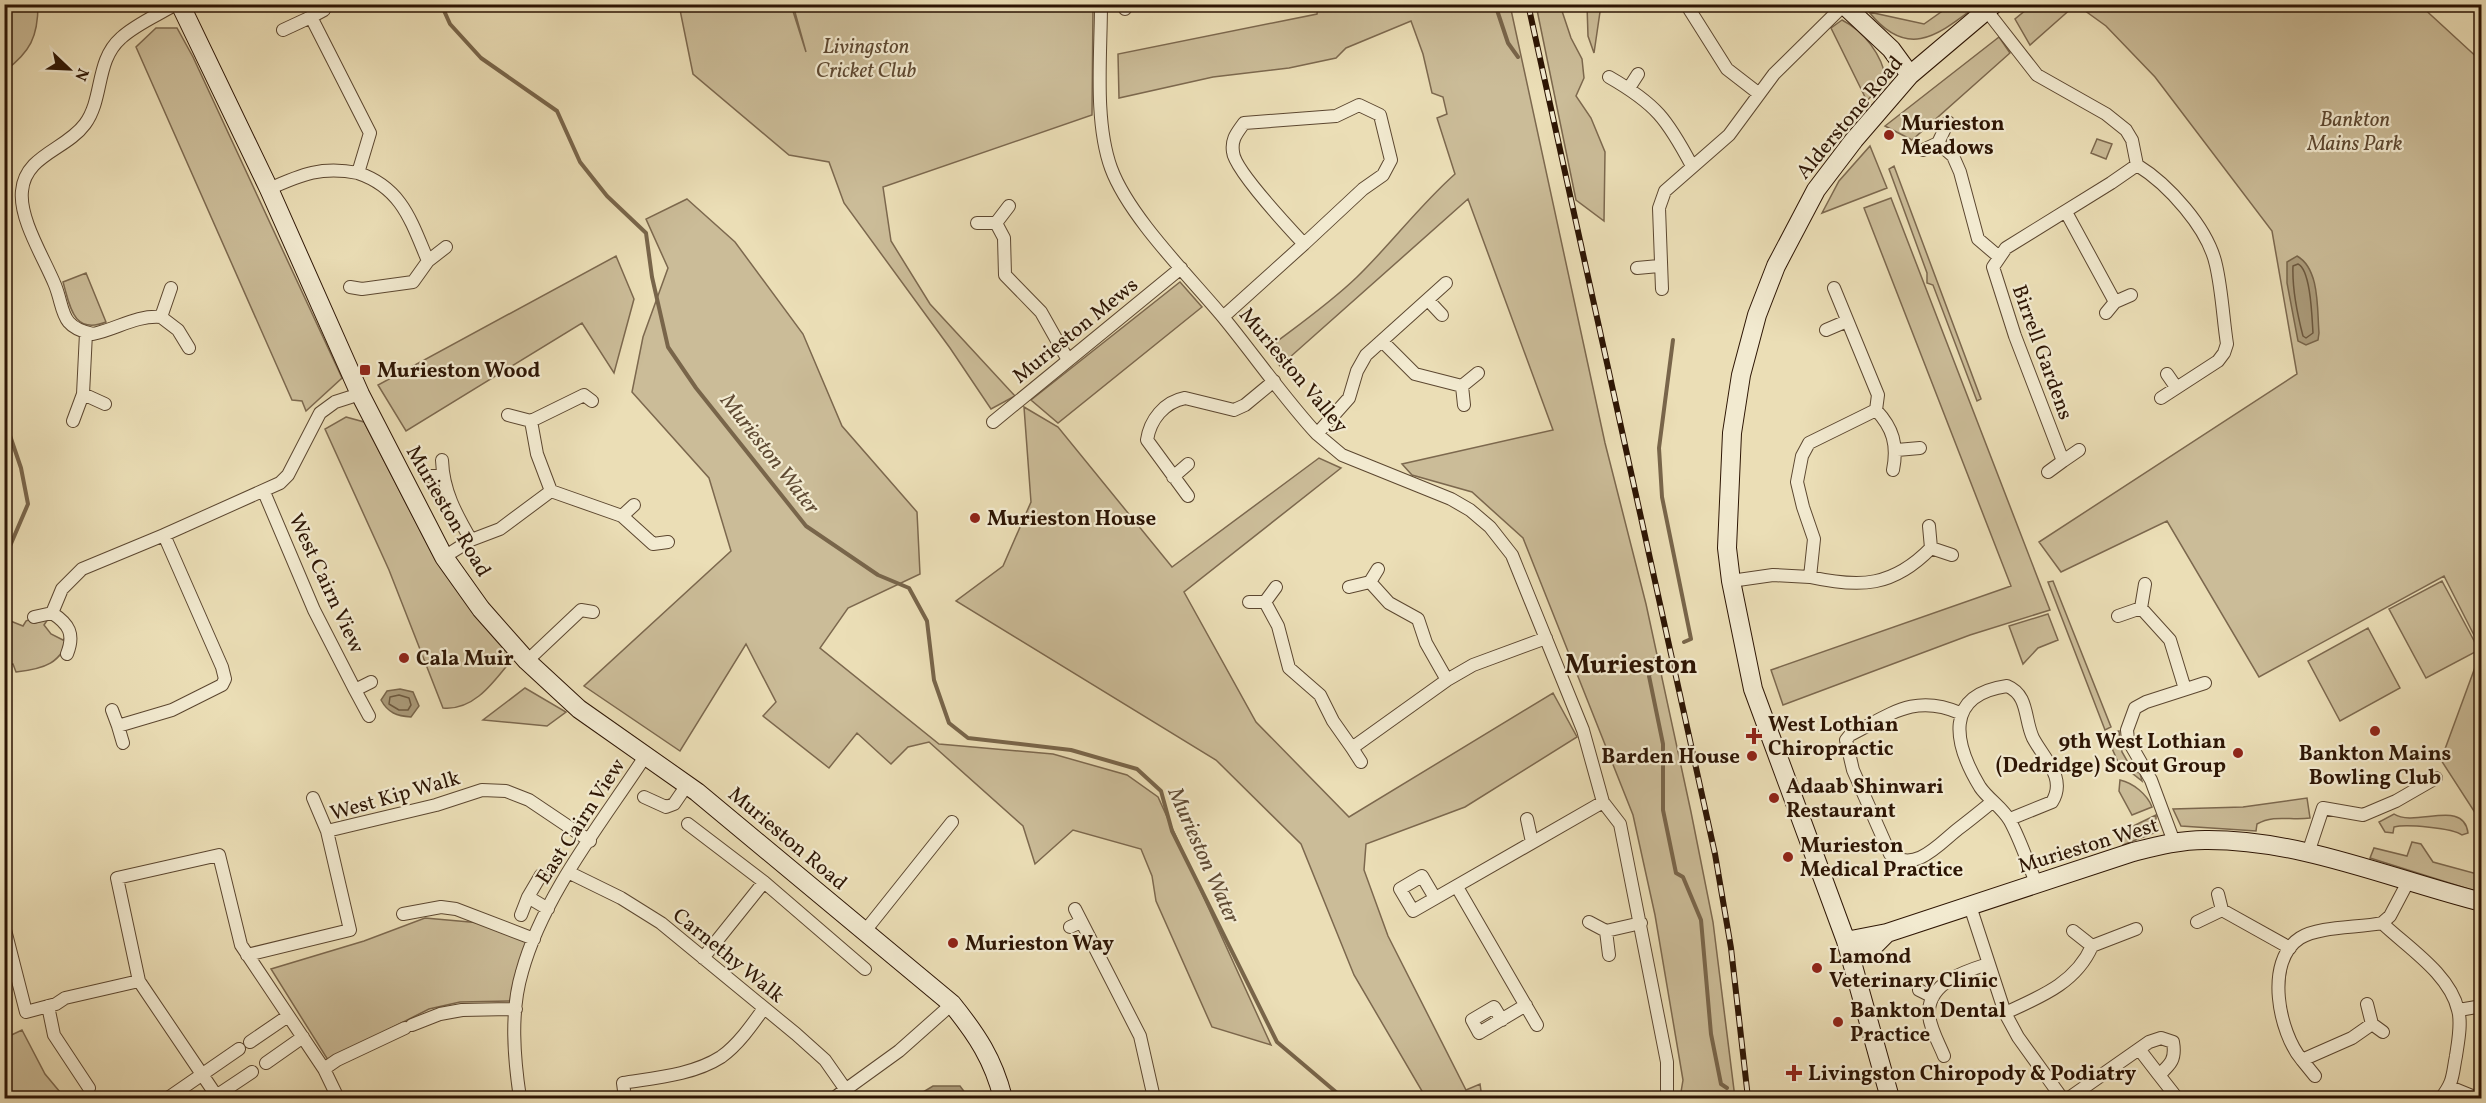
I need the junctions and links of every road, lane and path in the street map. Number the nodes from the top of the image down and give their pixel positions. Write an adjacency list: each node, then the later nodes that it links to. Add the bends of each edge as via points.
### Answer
1 (178, 4): 20 (street, Murieston Road); 46 (street, via 122,37 104,63 88,120 72,139 38,159 23,182 25,215 56,288 63,316 71,326)
2 (1101, 4): 30 (street, Murieston Valley, via 1104,139 1111,168 1134,207)
3 (1686, 4): 13 (street, via 1727,69)
4 (1844, 5): 9 (street); 13 (street, via 1802,43)
5 (1991, 8): 9 (street, Alderstone Road); 17 (street, via 2037,75 2106,114 2126,130)
6 (324, 10): 7 (street)
7 (311, 17): 8 (street); 19 (street, via 369,133)
8 (283, 30)
9 (1916, 70): 92 (street, Alderstone Road, via 1871,118 1816,190 1756,315 1732,433 1727,549)
10 (1638, 74): 12 (street)
11 (1609, 77): 12 (street)
12 (1629, 88): 18 (street, via 1670,124)
13 (1758, 93): 18 (street, via 1729,135)
14 (1948, 122): 15 (street)
15 (1938, 143): 16 (street); 27 (street, via 1953,156 1978,239)
16 (1923, 150)
17 (2137, 165): 22 (street); 54 (street, via 2156,177 2185,209 2211,248 2216,266 2227,344 2218,361)
18 (1692, 166): 29 (street, via 1665,191 1659,208)
19 (358, 173): 20 (street, via 332,168 308,172); 28 (street, via 391,190 408,214)
20 (269, 189): 56 (street, Murieston Road)
21 (1010, 206): 24 (street)
22 (2066, 212): 27 (street); 39 (street)
23 (977, 222): 24 (street)
24 (996, 223): 49 (street, via 1004,238 1005,275 1041,312)
25 (1304, 244): 25 (street, via 1281,220 1233,155 1233,137 1244,123 1336,116 1359,105 1366,106 1380,115 1391,160 1383,175); 43 (street)
26 (446, 246): 28 (street)
27 (1998, 256): 71 (street, Birrell Gardens, via 1994,276)
28 (429, 261): 36 (street, via 413,282)
29 (1659, 266): 31 (street); 35 (street)
30 (1181, 268): 43 (street, Murieston Valley); 49 (street, Murieston Mews)
31 (1637, 268)
32 (1446, 283): 38 (street)
33 (171, 288): 42 (street)
34 (1834, 288): 44 (street)
35 (1662, 289)
36 (358, 292)
37 (2131, 295): 39 (street)
38 (1428, 300): 41 (street); 47 (street)
39 (2115, 302): 40 (street)
40 (2106, 313)
41 (1442, 315)
42 (161, 317): 46 (street, via 150,316); 48 (street, via 178,330)
43 (1223, 317): 52 (street, Murieston Valley)
44 (1847, 321): 45 (street); 61 (street, via 1878,395)
45 (1826, 330)
46 (86, 333): 55 (street)
47 (1382, 341): 53 (street, via 1415,374); 66 (street, via 1366,355 1349,398)
48 (189, 348)
49 (1068, 360): 65 (street, Murieston Mews)
50 (1478, 373): 53 (street)
51 (2167, 374): 54 (street)
52 (1274, 381): 66 (street, Murieston Valley); 77 (street, via 1234,410 1185,398 1157,414 1149,425 1147,440)
53 (1462, 386): 60 (street)
54 (2176, 387): 58 (street)
55 (83, 394): 59 (street); 63 (street)
56 (360, 394): 79 (street, via 335,402 320,413 288,475); 89 (street, Murieston Road)
57 (586, 395): 64 (street)
58 (2161, 398)
59 (105, 404)
60 (1464, 405)
61 (1876, 410): 68 (street, via 1886,421); 91 (street, via 1809,442 1802,456 1797,482 1815,539)
62 (508, 416): 64 (street)
63 (73, 421)
64 (531, 421): 78 (street, via 537,454)
65 (993, 422)
66 (1317, 434): 104 (street, Murieston Valley, via 1342,455 1451,499 1490,527 1512,555)
67 (1920, 448): 68 (street)
68 (1897, 450): 73 (street)
69 (2079, 450): 71 (street)
70 (442, 460): 76 (street)
71 (2063, 461): 74 (street)
72 (1188, 464): 77 (street)
73 (1893, 470)
74 (2048, 472)
75 (429, 476): 76 (street)
76 (442, 476): 85 (street, via 452,507)
77 (1173, 477): 80 (street)
78 (551, 490): 82 (street); 85 (street, via 500,530)
79 (264, 492): 84 (street); 111 (street, West Cairn View, via 314,610)
80 (1188, 496)
81 (634, 505): 82 (street)
82 (622, 516): 86 (street, via 652,549)
83 (1929, 526): 87 (street)
84 (164, 535): 101 (street, via 82,570 62,589); 115 (street, via 225,679 216,690 172,710)
85 (471, 540): 89 (street)
86 (668, 542)
87 (1931, 548): 88 (street); 91 (street, via 1901,572 1880,582 1858,585)
88 (1952, 555)
89 (444, 557): 106 (street, Murieston Road, via 481,609)
90 (1378, 569): 93 (street)
91 (1810, 577): 92 (street, via 1773,575)
92 (1731, 581): 163 (street, Alderstone Road, via 1752,689)
93 (1370, 582): 96 (street); 107 (street, via 1389,603 1418,620)
94 (2145, 584): 100 (street)
95 (1276, 587): 98 (street)
96 (1349, 587)
97 (1250, 602): 98 (street)
98 (1265, 602): 117 (street, via 1278,626 1289,668 1320,695)
99 (584, 607): 106 (street)
100 (2141, 608): 102 (street); 110 (street, via 2170,640)
101 (52, 613): 103 (street); 105 (street, via 71,631)
102 (2118, 616)
103 (34, 617)
104 (1546, 638): 107 (street, via 1473,665); 124 (street, Murieston Valley, via 1582,730)
105 (68, 654)
106 (527, 661): 118 (street, Murieston Road, via 579,709)
107 (1447, 680): 117 (street)
108 (371, 682): 111 (street)
109 (2205, 683): 110 (street)
110 (2185, 689): 133 (street, via 2135,708 2127,730 2128,741 2151,780)
111 (355, 690): 114 (street, West Cairn View)
112 (112, 710): 115 (street)
113 (1960, 713): 125 (street, via 1959,733 1966,758); 125 (street, via 1937,706 1900,708 1846,740 1853,770 1890,854 1905,861 1938,848); 127 (street, via 1971,700 1994,688 2007,686 2021,696 2034,739 2055,774 2057,789 2052,802)
114 (369, 716)
115 (118, 726): 116 (street)
116 (123, 743)
117 (1352, 748): 119 (street)
118 (646, 755): 121 (street, Murieston Road); 131 (street, East Cairn View)
119 (1361, 762)
120 (2436, 778): 134 (street, via 2363,815 2323,808)
121 (687, 785): 122 (street, via 674,804 666,807); 157 (street, Murieston Road)
122 (645, 797)
123 (313, 798): 130 (street)
124 (1603, 802): 132 (street); 153 (street, Murieston Valley, via 1620,824)
125 (1992, 802): 127 (street)
126 (1527, 819): 132 (street)
127 (2010, 819): 139 (street)
128 (688, 824): 138 (street)
129 (943, 826): 157 (street)
130 (327, 831): 131 (street, West Kip Walk, via 482,790 506,791 529,800); 164 (street, West Kip Walk, via 350,930)
131 (590, 841): 135 (street, East Cairn View)
132 (1532, 842): 140 (street)
133 (2174, 842): 134 (street, Murieston West, via 2244,842); 139 (street, Murieston West)
134 (2308, 853): 137 (street, Murieston West)
135 (570, 873): 146 (street, East Cairn View); 166 (street, Carnethy Walk, via 661,923)
136 (541, 875): 142 (street, East Cairn View)
137 (2409, 880): 144 (street, Murieston West); 154 (street, via 2390,916)
138 (764, 882): 166 (street); 168 (street)
139 (2037, 885): 145 (street, Murieston West)
140 (1457, 887): 143 (street); 174 (street)
141 (2218, 894): 148 (street)
142 (528, 897): 146 (street, East Cairn View); 150 (street, East Cairn View)
143 (1435, 898)
144 (2481, 902)
145 (1970, 906): 163 (street, Murieston West); 167 (street)
146 (548, 909): 160 (street, East Cairn View)
147 (1075, 909): 208 (street, via 1075,924 1140,1036)
148 (2222, 910): 152 (street); 162 (street)
149 (403, 914): 160 (street, via 441,907 456,909)
150 (520, 915)
151 (1589, 922): 158 (street)
152 (2197, 922)
153 (1641, 923): 158 (street); 209 (street, Murieston Valley, via 1667,1062)
154 (2382, 923): 162 (street, via 2316,932 2300,938); 179 (street, via 2436,974)
155 (4, 926): 175 (street, via 26,1012)
156 (2136, 929): 161 (street)
157 (865, 931): 172 (street, Murieston Road)
158 (1606, 931): 165 (street)
159 (2073, 931): 161 (street)
160 (534, 939): 178 (street, East Cairn View, via 521,973)
161 (2092, 946): 180 (street, via 2080,969 2059,986)
162 (2290, 948): 191 (street, via 2277,988 2289,1039)
163 (1848, 949): 210 (street, Alderstone Road)
164 (247, 955): 169 (street, via 241,945 219,855 117,878); 181 (street)
165 (1609, 956)
166 (703, 958): 177 (street, Carnethy Walk)
167 (1988, 964): 171 (street, via 1967,970 1940,987); 180 (street)
168 (865, 969)
169 (140, 981): 175 (street, via 65,998); 195 (street)
170 (1919, 990): 171 (street)
171 (1933, 997): 190 (street, via 1929,1012)
172 (952, 1004): 200 (street, via 928,1028); 207 (street, Murieston Road, via 980,1038)
173 (2367, 1004): 183 (street)
174 (1526, 1005): 182 (street); 184 (street)
175 (48, 1006): 199 (street, via 54,1035)
176 (2481, 1006): 179 (street)
177 (764, 1008): 200 (street, Carnethy Walk, via 825,1060); 205 (street, via 721,1057 693,1069 622,1083)
178 (516, 1009): 193 (street, via 440,1014); 204 (street, East Cairn View, via 514,1043)
179 (2459, 1010): 198 (street)
180 (2005, 1013): 211 (street)
181 (288, 1016): 186 (street); 187 (street)
182 (1502, 1020)
183 (2372, 1024): 185 (street); 191 (street, via 2352,1038)
184 (1537, 1025)
185 (2383, 1032)
186 (303, 1037): 192 (street); 193 (street)
187 (250, 1042)
188 (239, 1049): 195 (street)
189 (2139, 1049): 196 (street); 196 (street, via 2161,1038 2173,1042 2176,1055); 212 (street)
190 (1944, 1056)
191 (2302, 1060): 197 (street)
192 (266, 1063)
193 (324, 1069): 203 (street)
194 (252, 1072): 202 (street)
195 (201, 1075): 201 (street); 202 (street)
196 (2159, 1075): 213 (street)
197 (2315, 1076)
198 (2450, 1087): 214 (street); 215 (street)
199 (89, 1088)
200 (846, 1090): 206 (street)
201 (168, 1098)
202 (216, 1098)
203 (338, 1098)
204 (520, 1098)
205 (625, 1098)
206 (834, 1098)
207 (1003, 1098)
208 (1154, 1098)
209 (1667, 1098)
210 (1890, 1098)
211 (2062, 1098)
212 (2069, 1098)
213 (2177, 1098)
214 (2441, 1098)
215 (2477, 1098)

